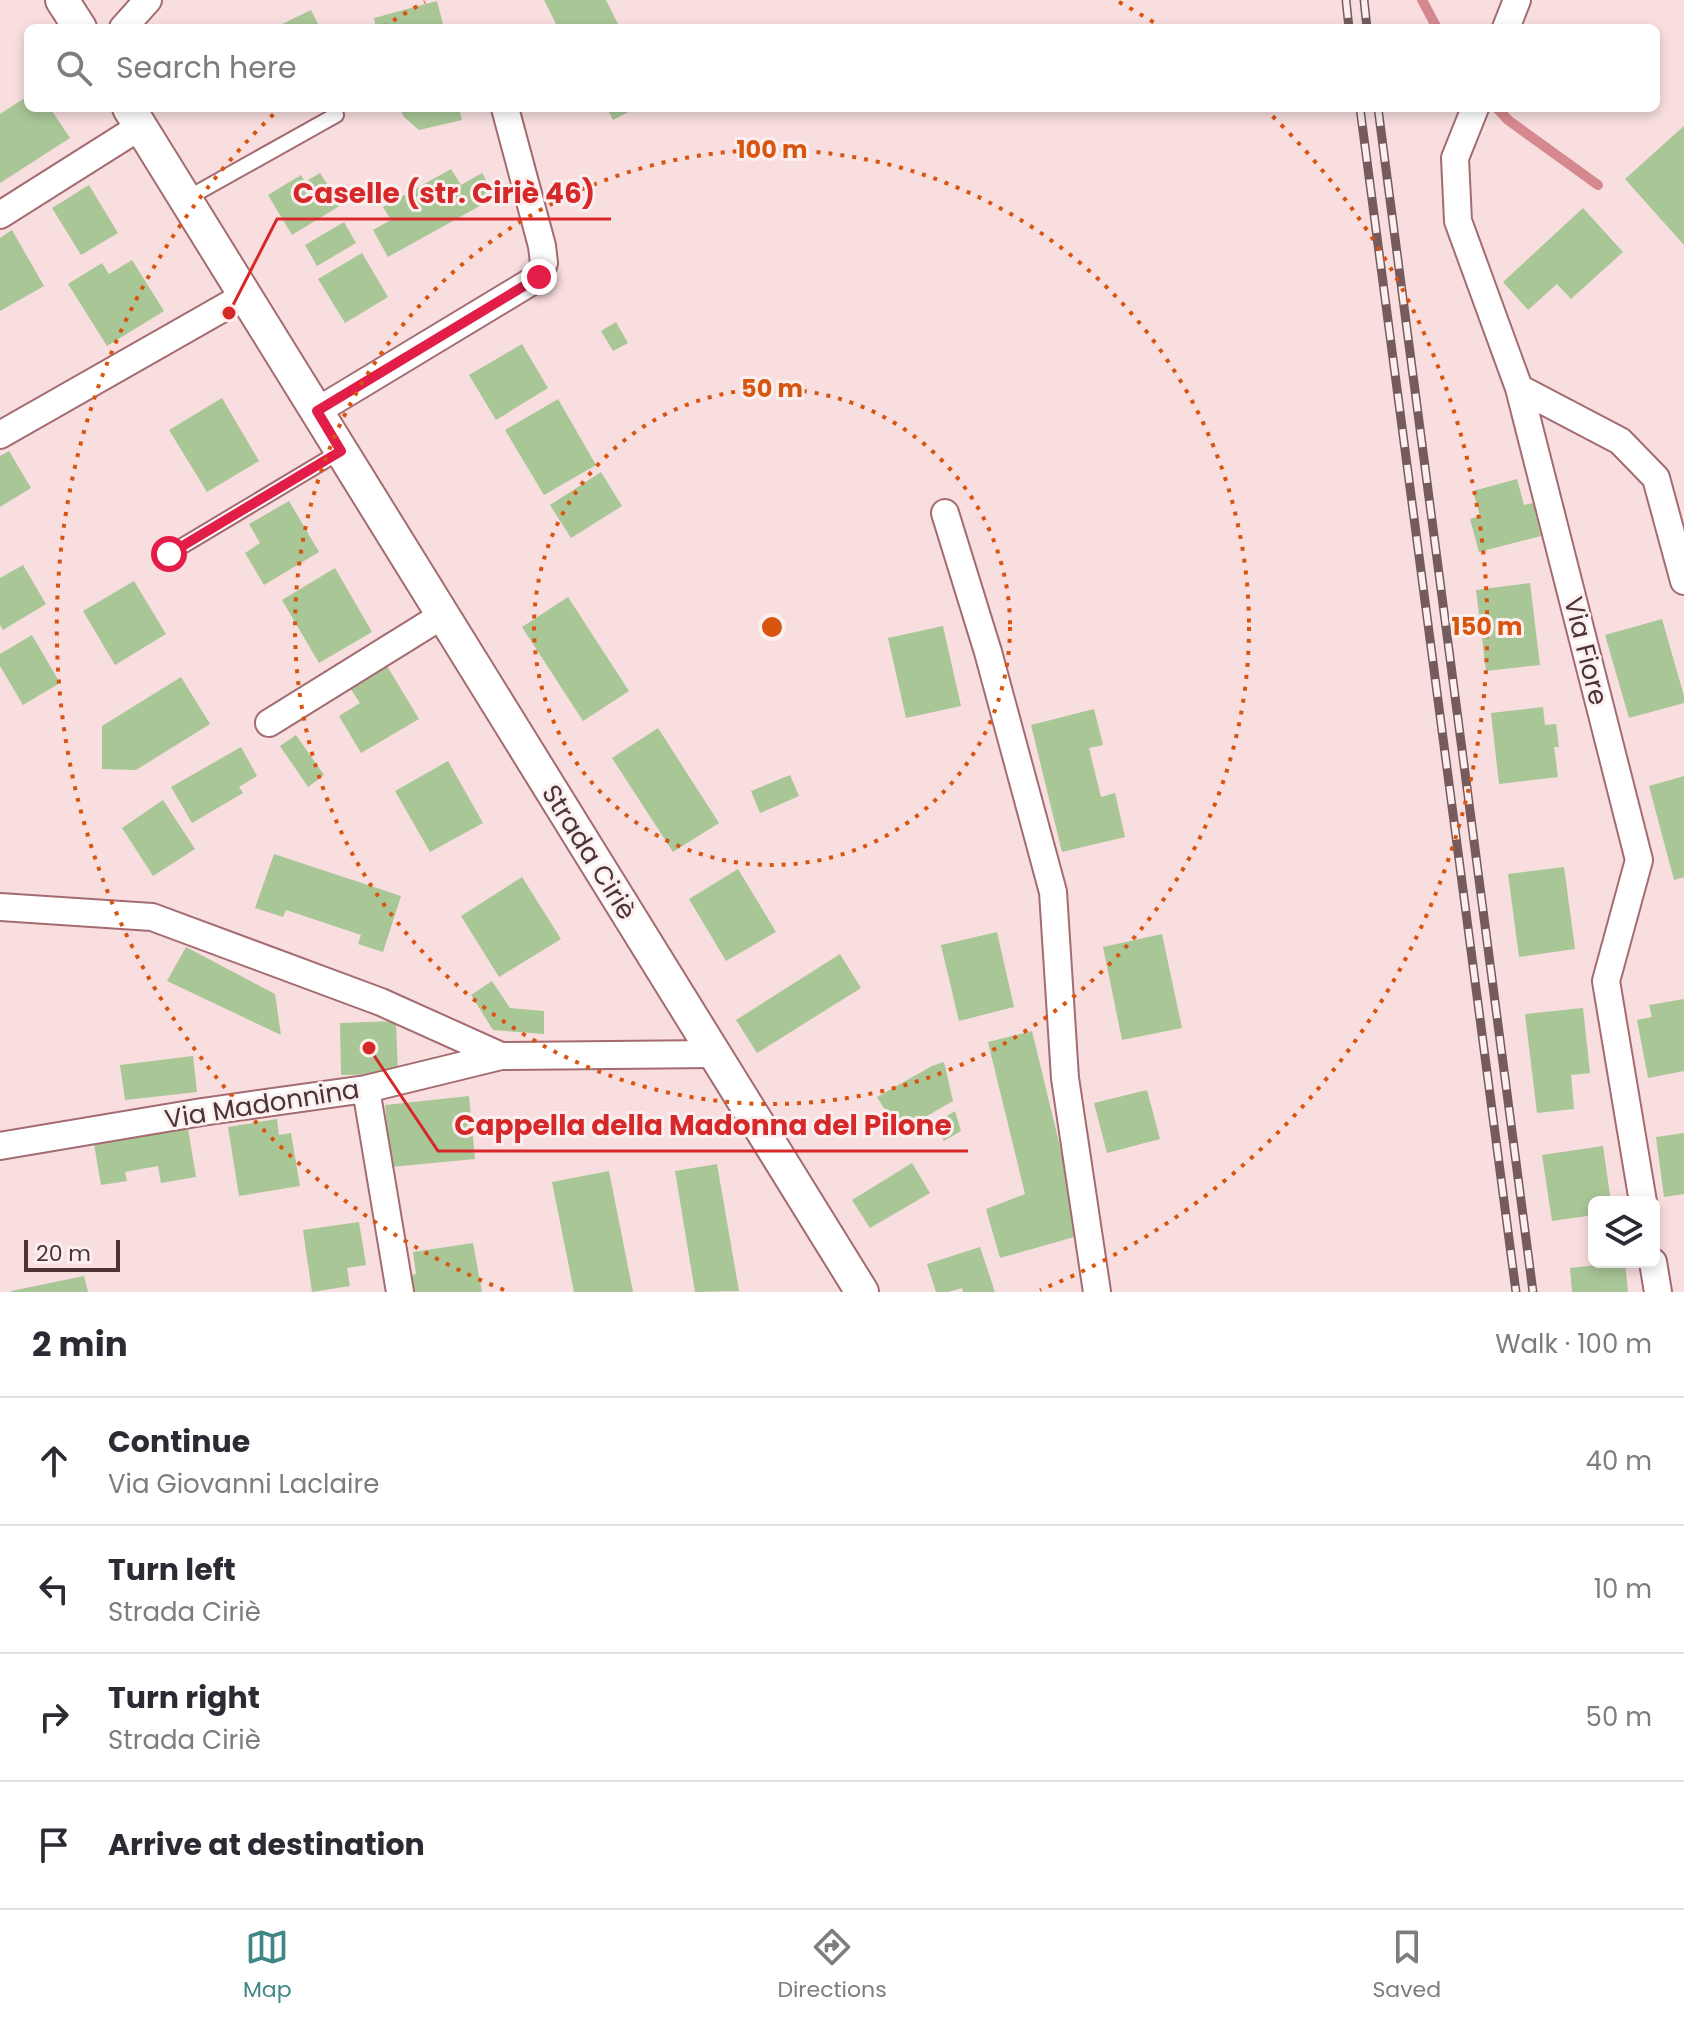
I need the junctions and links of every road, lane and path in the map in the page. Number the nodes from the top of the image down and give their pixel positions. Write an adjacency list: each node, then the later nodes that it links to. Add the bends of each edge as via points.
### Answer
1 (62, 0): 4 (street)
2 (148, 0): 5 (street)
3 (1517, 0): 6 (street)
4 (77, 24)
5 (127, 24)
6 (1508, 24)
7 (506, 112): 15 (street, via 542,246 539,277)
8 (1473, 112): 14 (street, Via Fiore, via 1455,158 1458,221)
9 (336, 115): 11 (lane)
10 (135, 117): 11 (street, Strada Ciriè); 12 (street)
11 (186, 199): 13 (street, Strada Ciriè)
12 (0, 215)
13 (246, 295): 15 (street, Strada Ciriè); 16 (street)
14 (1519, 388): 20 (street, via 1620,441 1656,478); 28 (street, Via Fiore, via 1639,860 1606,981)
15 (317, 411): 17 (street, Strada Ciriè)
16 (0, 435)
17 (341, 451): 19 (lane); 21 (street, Strada Ciriè)
18 (945, 513): 32 (street, via 1053,892 1065,1078)
19 (169, 554)
20 (1684, 581)
21 (443, 615): 22 (street); 24 (street, Strada Ciriè)
22 (269, 723)
23 (0, 907): 25 (street, via 152,917 381,1002)
24 (714, 1054): 25 (street, Via Madonnina); 31 (street, Strada Ciriè)
25 (501, 1056): 26 (street, Via Madonnina)
26 (366, 1089): 27 (street, Via Madonnina); 30 (street)
27 (0, 1146)
28 (1642, 1196)
29 (1654, 1268): 33 (street)
30 (400, 1292)
31 (862, 1292)
32 (1097, 1292)
33 (1658, 1292)

